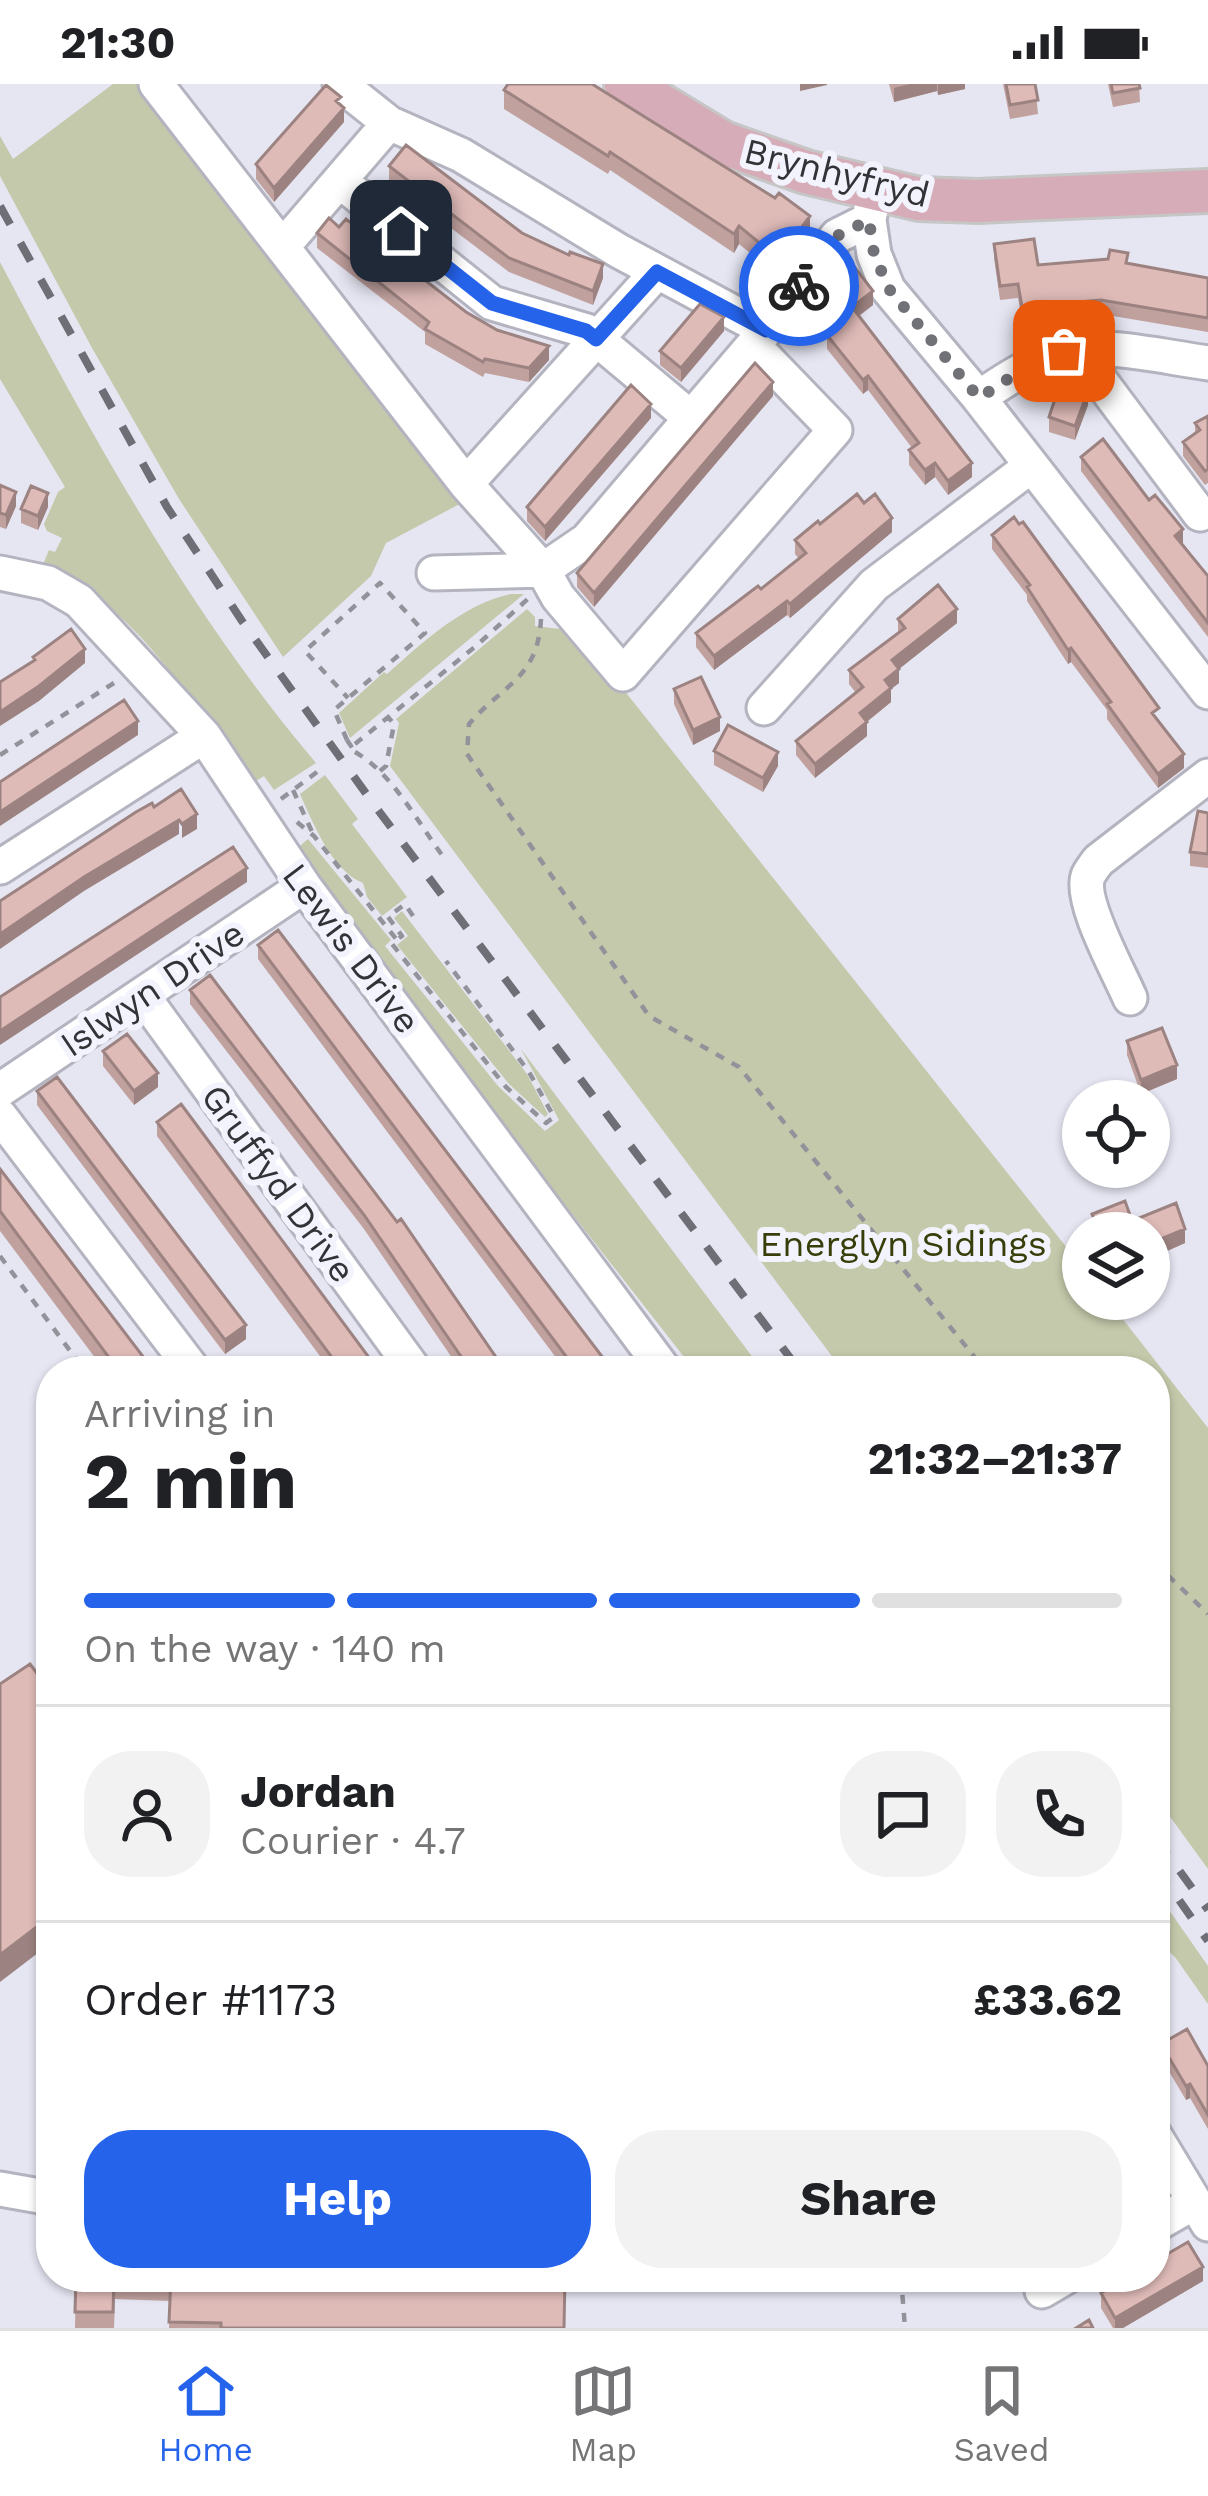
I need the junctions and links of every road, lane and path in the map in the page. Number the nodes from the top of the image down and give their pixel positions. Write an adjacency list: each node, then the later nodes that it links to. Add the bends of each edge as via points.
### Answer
1 (156, 84): 8 (street)
2 (340, 84): 4 (street)
3 (626, 84): 7 (main road, Brynhyfryd, via 723,143)
4 (389, 122): 5 (street); 9 (street, via 461,155)
5 (341, 182): 8 (street); 11 (street, via 492,303)
6 (1208, 191): 7 (main road, Brynhyfryd)
7 (872, 204): 10 (street, via 837,236); 14 (street, via 874,254 889,289)
8 (284, 245): 17 (street)
9 (657, 272): 10 (street); 11 (street)
10 (759, 338): 15 (street); 19 (street, via 835,430 623,674)
11 (596, 339): 15 (street); 17 (street)
12 (1082, 348): 13 (street); 14 (street, via 1034,362); 18 (street)
13 (1208, 363)
14 (979, 398): 16 (street)
15 (691, 418): 19 (street, via 587,540)
16 (1031, 466): 23 (street); 25 (street, via 874,585)
17 (466, 484): 19 (street)
18 (1200, 514)
19 (543, 570): 20 (street)
20 (434, 572)
21 (1, 581): 22 (street, Lewis Drive, via 48,583 79,601)
22 (139, 667): 27 (street, Lewis Drive); 29 (path)
23 (1208, 692)
24 (348, 698): 24 (path, via 425,633 380,583 305,651); 28 (path, via 334,710)
25 (764, 708)
26 (388, 717): 28 (path); 31 (path, via 394,724); 51 (path, via 536,592 541,627 534,657 469,724 466,754 649,1016 739,1067)
27 (204, 736): 34 (street, Lewis Drive); 37 (street)
28 (352, 745): 31 (path)
29 (0, 755)
30 (321, 769): 33 (path)
31 (379, 771): 36 (path, via 442,855)
32 (1208, 776): 43 (street, via 1088,875 1090,908)
33 (292, 790): 34 (path); 35 (path)
34 (266, 810): 35 (path); 38 (street, Lewis Drive)
35 (314, 836): 40 (path)
36 (436, 859)
37 (0, 867)
38 (304, 886): 42 (street, Islwyn Drive); 50 (street, Lewis Drive)
39 (416, 919): 40 (path, via 405,904 388,917)
40 (398, 940): 41 (path, via 392,944 492,1069 546,1123 554,1117 529,1072)
41 (446, 961)
42 (142, 995): 44 (street, Islwyn Drive); 49 (street, Gruffyd Drive)
43 (1130, 998)
44 (0, 1090)
45 (0, 1116): 48 (street)
46 (0, 1256): 47 (path)
47 (74, 1356)
48 (183, 1356)
49 (405, 1356)
50 (654, 1356)
51 (974, 1356)
52 (1170, 1577): 53 (path)
53 (1208, 1614)
54 (1170, 2161): 57 (street)
55 (0, 2189): 56 (street)
56 (36, 2195)
57 (1201, 2213): 58 (street)
58 (1170, 2221)
59 (902, 2292): 60 (path)
60 (905, 2328)

